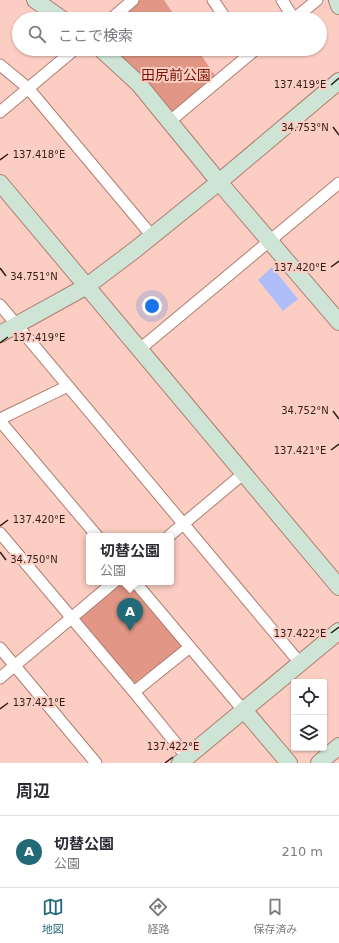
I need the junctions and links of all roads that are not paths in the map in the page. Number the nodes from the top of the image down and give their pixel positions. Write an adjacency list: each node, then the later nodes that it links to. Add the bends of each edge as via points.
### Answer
1 (35, 0): 8 (street)
2 (213, 0): 10 (street)
3 (282, 0): 11 (street)
4 (317, 0): 12 (street)
5 (337, 0): 7 (street)
6 (131, 1): 9 (street)
7 (339, 6)
8 (52, 12)
9 (119, 12)
10 (221, 12)
11 (290, 12)
12 (302, 12)
13 (67, 56): 18 (street)
14 (109, 56): 20 (street, via 138,83)
15 (245, 56): 20 (street)
16 (0, 65): 18 (street)
17 (339, 81): 21 (street)
18 (28, 88): 19 (street); 24 (street)
19 (0, 112)
20 (169, 122): 21 (street)
21 (219, 182): 24 (street); 25 (street)
22 (0, 183): 26 (street)
23 (339, 183): 25 (street)
24 (152, 236): 26 (street)
25 (270, 240): 28 (street); 31 (street)
26 (86, 286): 29 (street); 31 (street)
27 (0, 304): 29 (street)
28 (339, 322)
29 (17, 325): 30 (street); 32 (street)
30 (0, 334)
31 (140, 349): 34 (street)
32 (68, 386): 33 (street); 35 (street)
33 (0, 420): 37 (street)
34 (244, 473): 35 (street); 41 (street)
35 (183, 524): 38 (street); 46 (street)
36 (0, 533): 42 (street)
37 (94, 533)
38 (172, 533)
39 (110, 585): 42 (street)
40 (138, 585): 44 (street)
41 (339, 587)
42 (72, 618): 47 (street); 49 (street)
43 (339, 631): 46 (street)
44 (190, 647): 49 (street); 50 (street)
45 (0, 648): 47 (street)
46 (300, 663): 50 (street)
47 (15, 666): 48 (street); 53 (street)
48 (0, 678)
49 (134, 692): 52 (street)
50 (244, 710): 52 (street); 54 (street)
51 (339, 746): 55 (street)
52 (184, 760)
53 (96, 763)
54 (289, 763)
55 (319, 763)

